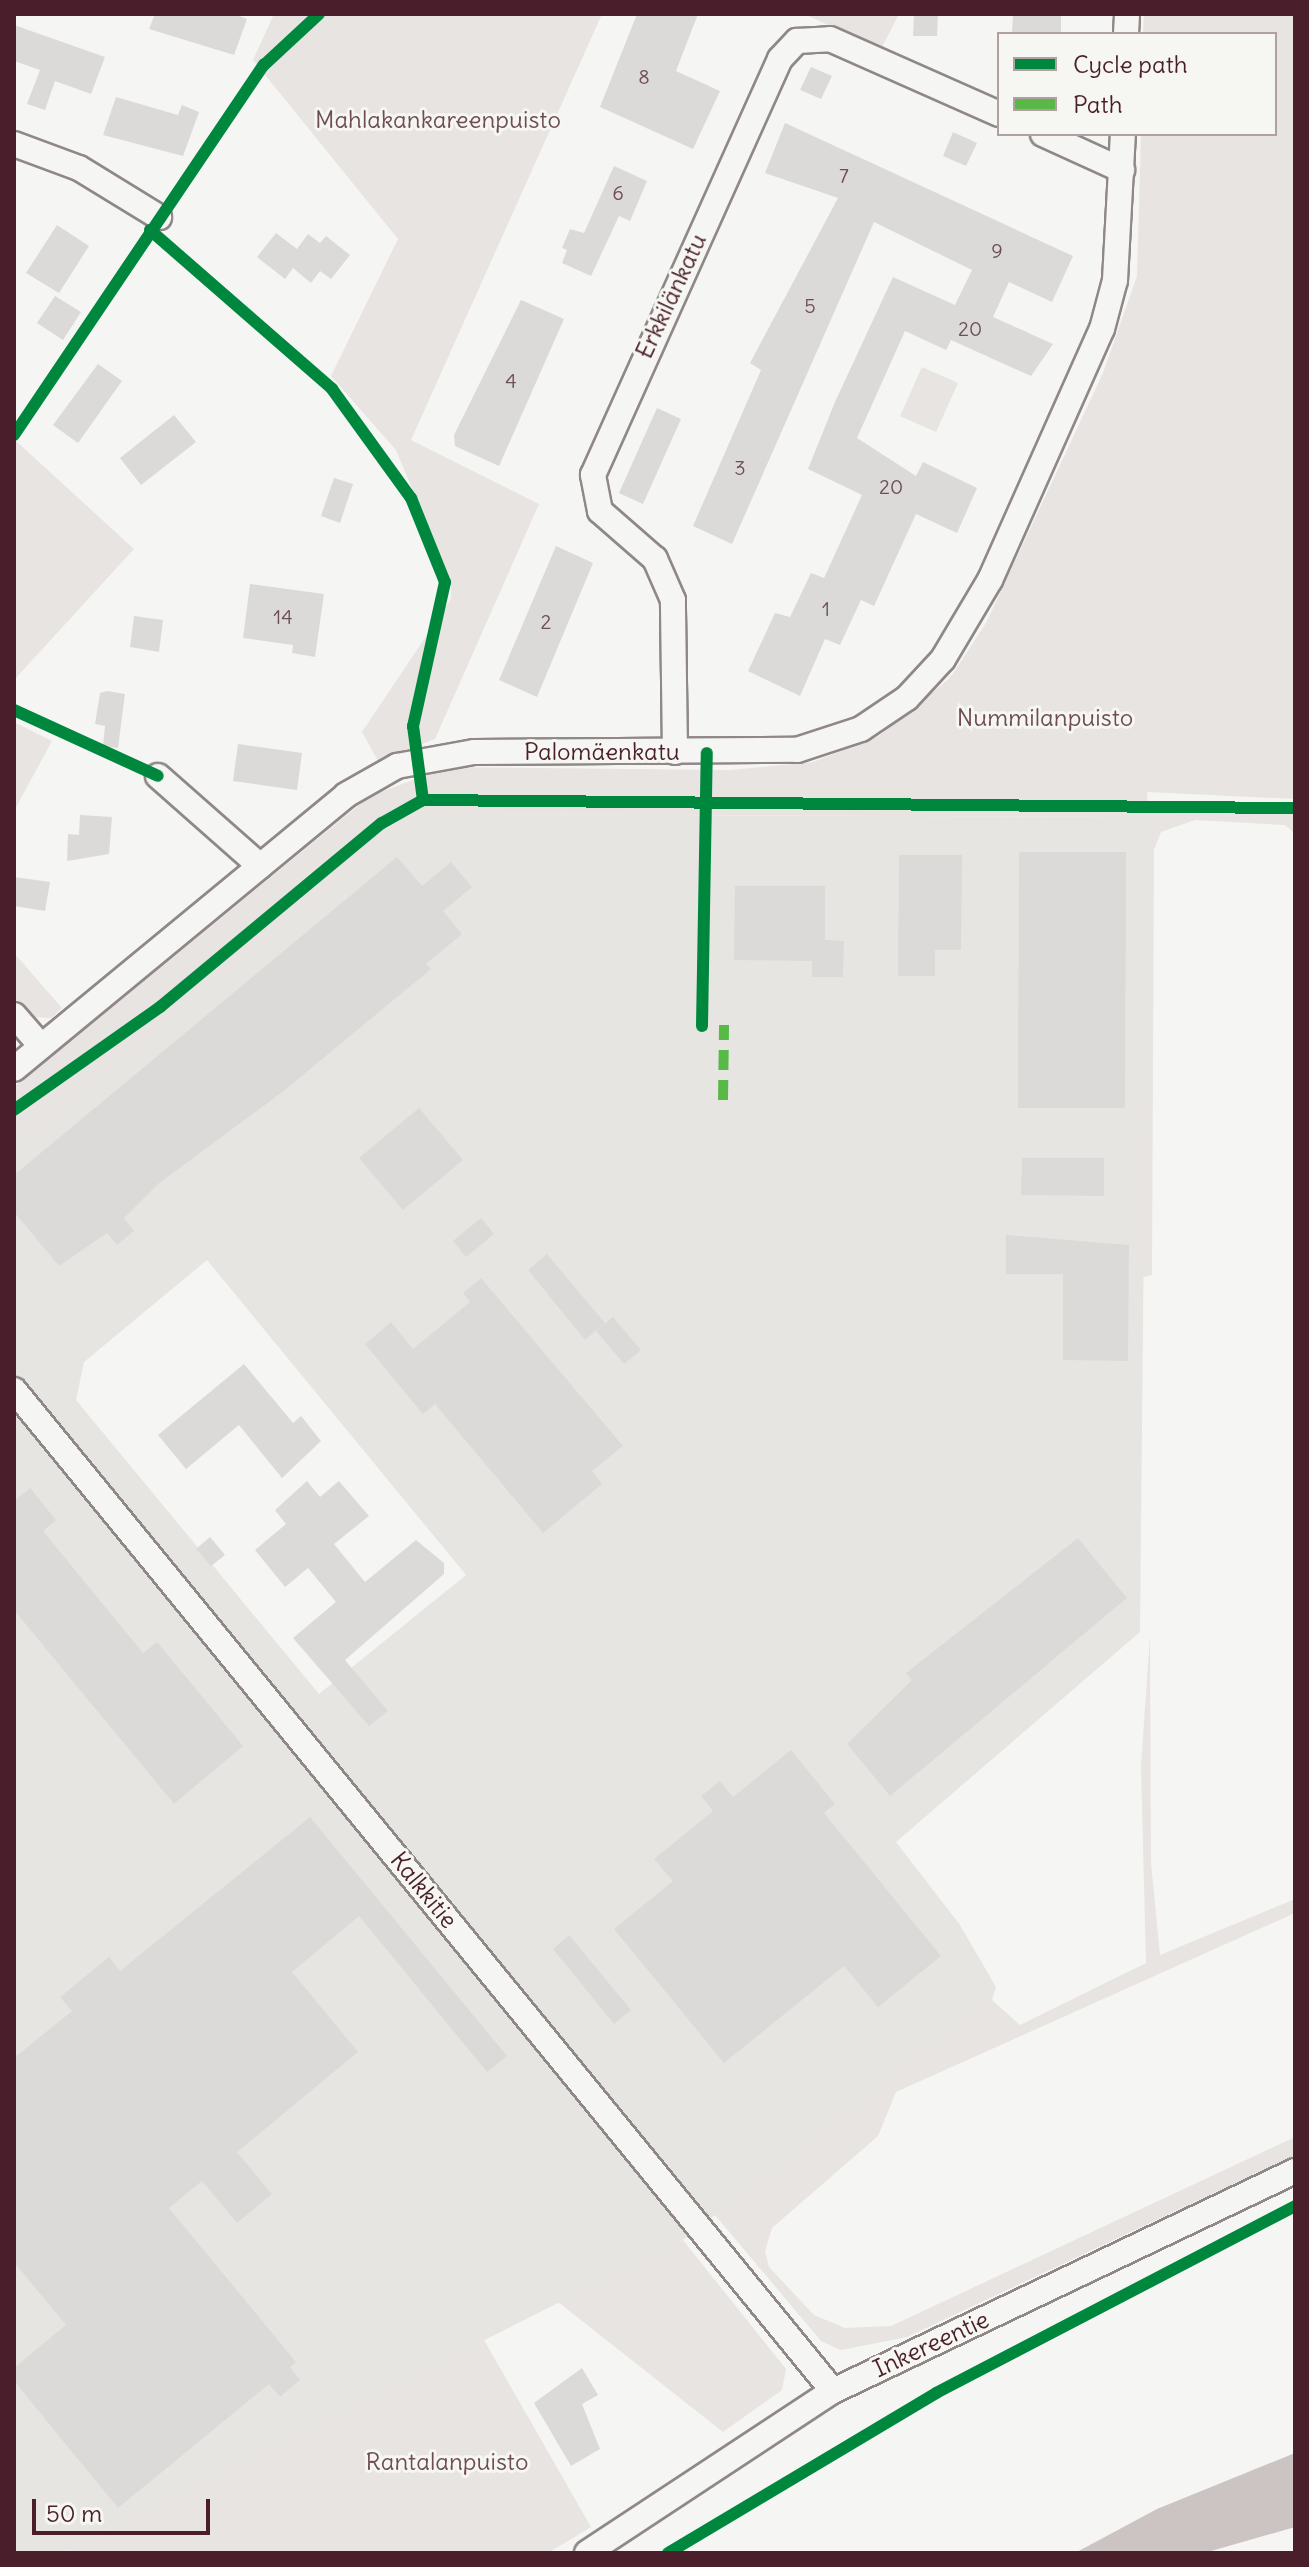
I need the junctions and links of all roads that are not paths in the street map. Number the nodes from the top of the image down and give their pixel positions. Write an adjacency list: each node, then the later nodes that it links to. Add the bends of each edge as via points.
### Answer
1 (997, 113): 7 (street, Erkkilänkatu, via 830,39 797,41 780,59 593,475 600,511 655,559 673,600)
2 (1047, 136): 5 (street)
3 (1123, 136): 5 (street, Palomäenkatu)
4 (14, 144): 6 (street, via 79,168)
5 (1122, 170): 7 (street, Palomäenkatu, via 1115,280 1102,329 990,580 943,659 879,720 832,742 797,750)
6 (159, 217)
7 (675, 752): 9 (street, Palomäenkatu, via 474,752 412,760 346,795)
8 (158, 776): 9 (street)
9 (260, 866): 11 (street, Palomäenkatu)
10 (14, 1015): 11 (street)
11 (41, 1046): 12 (street, Palomäenkatu)
12 (14, 1069)
13 (14, 1391): 15 (street, Kalkkitie)
14 (1295, 2171): 15 (street, Inkereentie)
15 (833, 2391): 16 (street, Inkereentie)
16 (587, 2553)

